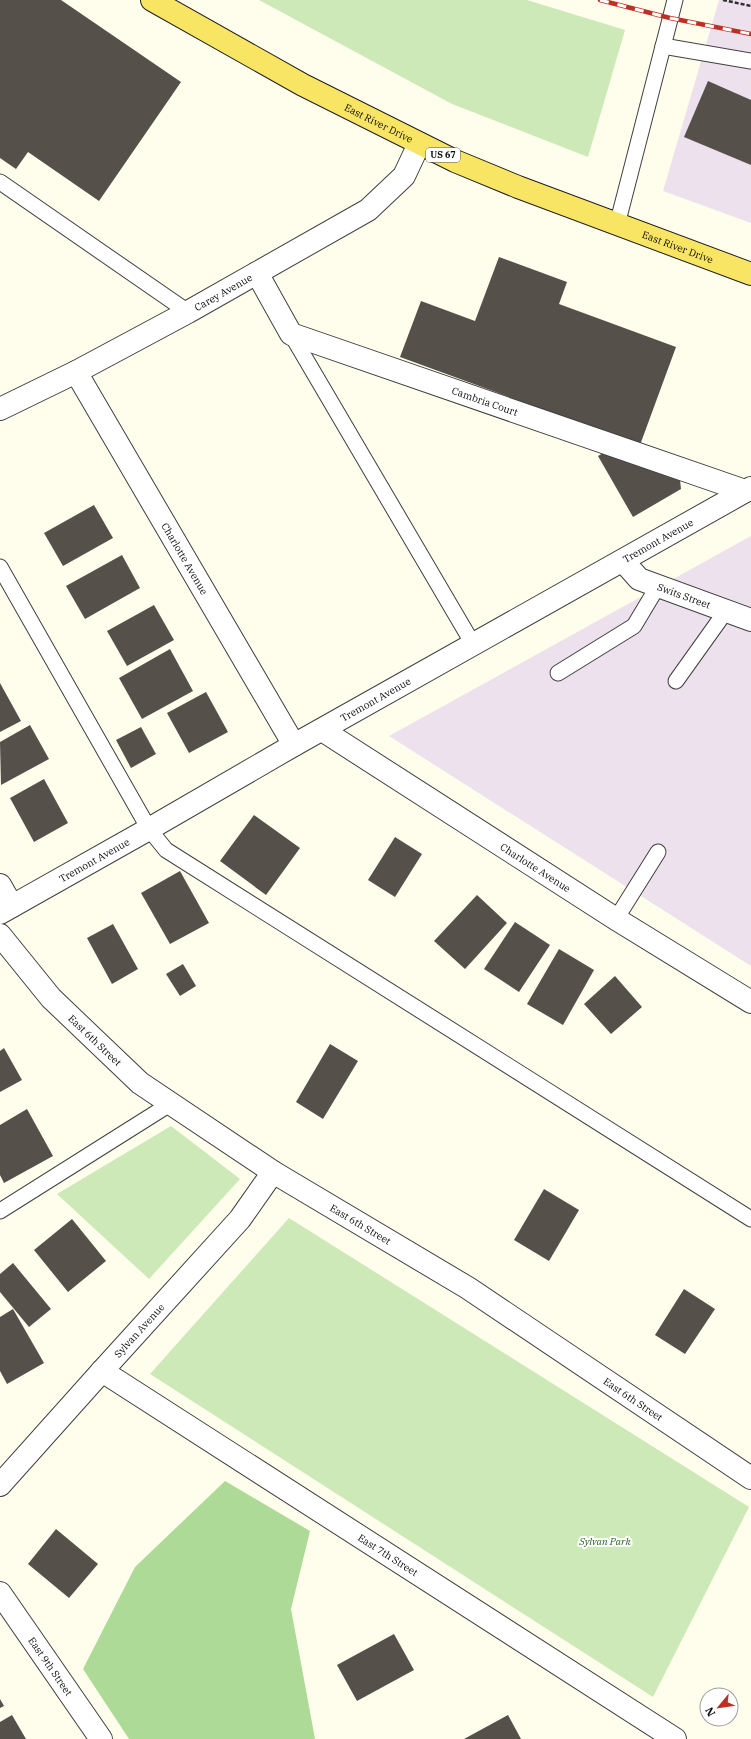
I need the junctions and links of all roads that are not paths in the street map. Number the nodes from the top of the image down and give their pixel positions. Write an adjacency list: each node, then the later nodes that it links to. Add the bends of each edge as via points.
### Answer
1 (152, 0): 5 (main road, East River Drive / US 67, via 303,85)
2 (675, 0): 3 (lane)
3 (663, 46): 4 (lane); 7 (lane)
4 (751, 60)
5 (419, 144): 7 (main road, East River Drive / US 67, via 497,179); 8 (street, Carey Avenue, via 404,176 368,210)
6 (0, 182): 10 (lane)
7 (617, 224): 9 (main road, East River Drive / US 67)
8 (257, 273): 10 (street, Carey Avenue); 11 (street)
9 (751, 274)
10 (188, 312): 12 (street, Carey Avenue)
11 (291, 334): 14 (street, Cambria Court); 20 (lane)
12 (76, 372): 13 (street, Carey Avenue); 24 (street, Charlotte Avenue)
13 (0, 409)
14 (748, 489): 15 (street, Tremont Avenue)
15 (623, 561): 17 (street, Swits Street, via 639,579); 20 (street, Tremont Avenue)
16 (0, 567): 25 (lane)
17 (658, 586): 18 (street, Swits Street); 21 (lane, via 634,626)
18 (726, 611): 19 (street, Swits Street); 22 (lane)
19 (751, 620)
20 (473, 644): 23 (street, Tremont Avenue)
21 (558, 673)
22 (676, 682)
23 (322, 730): 24 (street, Tremont Avenue); 29 (street, Charlotte Avenue)
24 (294, 745): 25 (street, Tremont Avenue)
25 (149, 830): 28 (street, Tremont Avenue); 35 (lane, via 166,850)
26 (658, 852): 29 (lane)
27 (0, 885): 28 (street)
28 (6, 909)
29 (616, 919): 31 (street, Charlotte Avenue)
30 (0, 935): 32 (street, East 6th Street, via 52,998 140,1083)
31 (751, 1002)
32 (170, 1104): 33 (street, East 6th Street); 34 (lane)
33 (273, 1172): 36 (street, Sylvan Avenue, via 240,1219); 37 (street, East 6th Street, via 468,1288)
34 (0, 1211)
35 (751, 1219)
36 (102, 1371): 38 (street, Sylvan Avenue); 41 (street, East 7th Street)
37 (751, 1478)
38 (0, 1485)
39 (0, 1593): 40 (street, East 9th Street)
40 (101, 1739)
41 (675, 1739)

